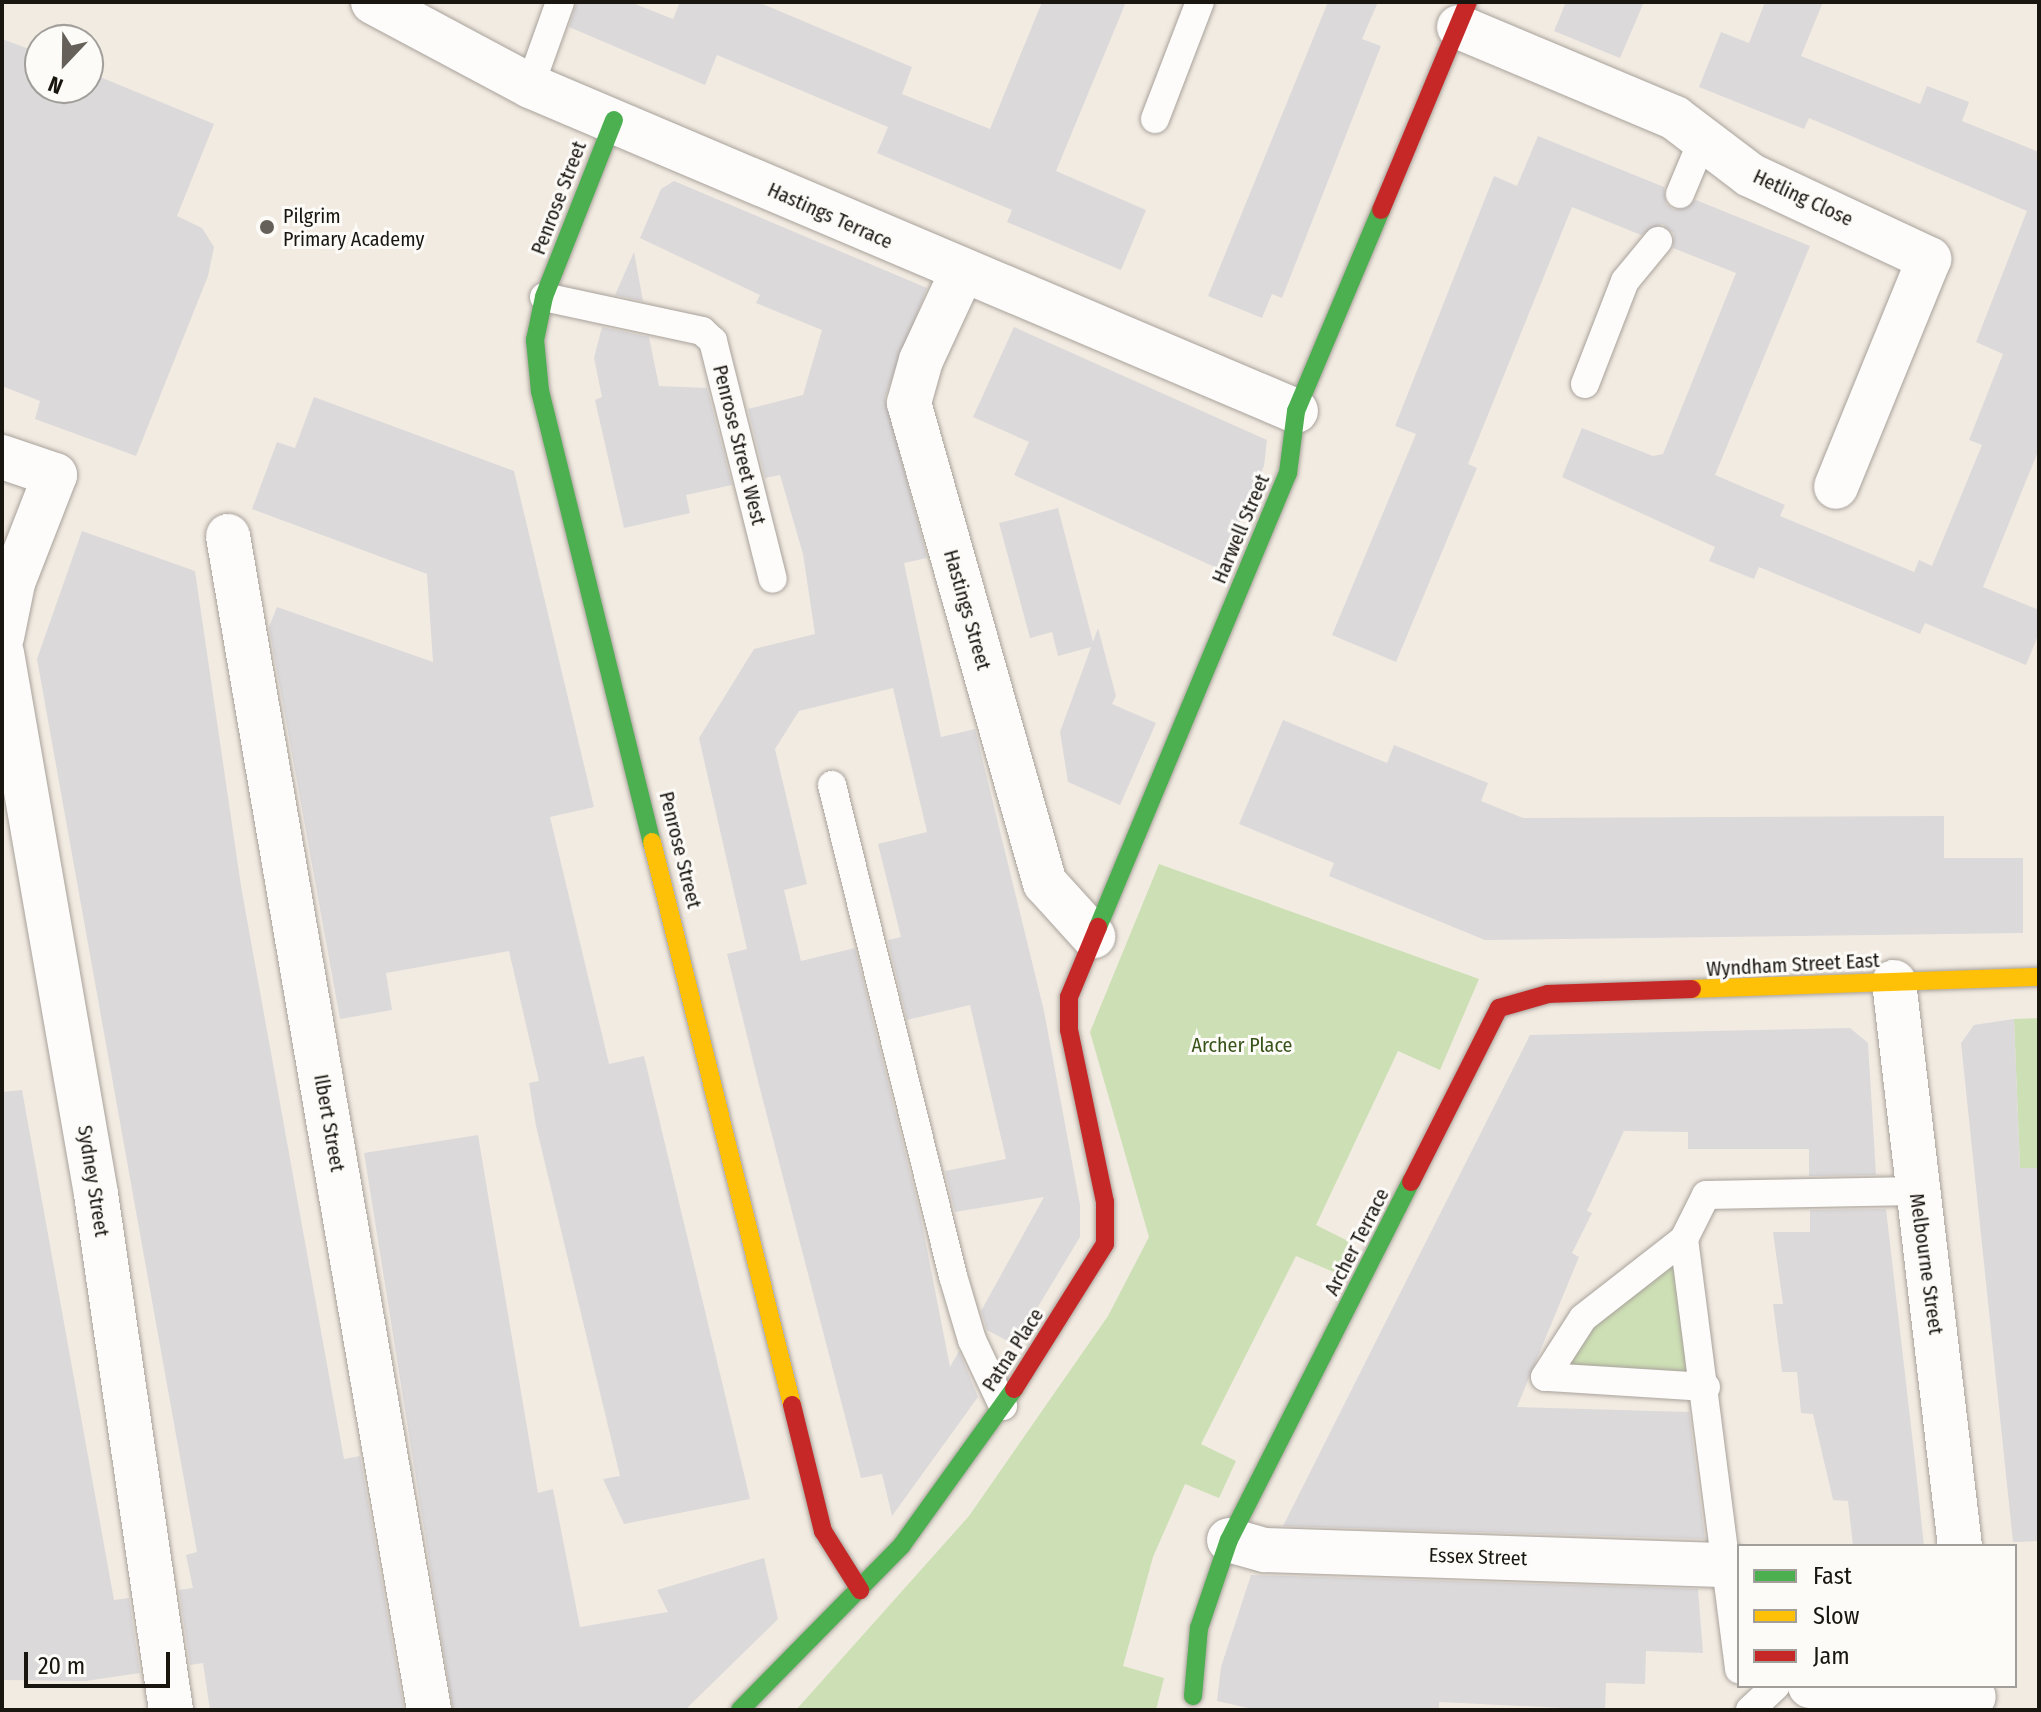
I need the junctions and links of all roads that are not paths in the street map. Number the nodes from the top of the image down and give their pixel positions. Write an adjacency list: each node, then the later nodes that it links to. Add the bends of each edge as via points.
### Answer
1 (373, 2): 5 (street, Hastings Terrace)
2 (560, 2): 5 (lane)
3 (1200, 2): 6 (lane)
4 (1464, 14): 8 (street, Hetling Close, via 1675,118); 14 (street, Harwell Street)
5 (530, 86): 7 (street, Hastings Terrace)
6 (1155, 119)
7 (614, 120): 11 (street, Hastings Terrace); 12 (street, Penrose Street)
8 (1703, 139): 9 (lane); 16 (street, Hetling Close, via 1750,175 1929,259)
9 (1680, 194)
10 (1658, 241): 13 (lane, via 1625,281)
11 (961, 274): 14 (street, Hastings Terrace); 22 (street, Hastings Street, via 921,360 909,403 1045,883)
12 (544, 297): 18 (lane, Penrose Street West, via 702,331 713,341); 33 (street, Penrose Street, via 535,340 540,391 823,1531)
13 (1585, 384)
14 (1296, 411): 22 (street, Harwell Street, via 1288,473)
15 (2, 457): 19 (street, via 55,475 13,583)
16 (1836, 487)
17 (228, 536): 40 (street, Ilbert Street)
18 (773, 579)
19 (2, 637)
20 (2, 653): 39 (street, Sydney Street, via 96,1194)
21 (832, 785): 29 (lane, via 953,1276 972,1340)
22 (1093, 936): 29 (street, Patna Place, via 1069,997 1069,1030 1108,1228 1095,1262)
23 (2039, 977): 24 (street, Wyndham Street East)
24 (1894, 982): 25 (street, Wyndham Street East); 26 (street, Melbourne Street)
25 (1548, 994): 30 (street, Archer Terrace, via 1499,1008)
26 (1916, 1191): 27 (lane, via 1706,1195); 31 (street, Melbourne Street)
27 (1684, 1239): 28 (lane); 28 (lane, via 1583,1318 1545,1377)
28 (1706, 1387): 32 (lane)
29 (1003, 1406): 33 (street, Patna Place, via 902,1545)
30 (1229, 1540): 32 (street, Essex Street, via 1265,1550); 38 (street, via 1199,1628)
31 (1960, 1544)
32 (1729, 1565): 34 (lane)
33 (860, 1590): 41 (street, Patna Place)
34 (1737, 1649)
35 (1774, 1688): 42 (lane)
36 (1838, 1688): 37 (street)
37 (1975, 1698)
38 (1200, 1703)
39 (171, 1710)
40 (429, 1710)
41 (740, 1710)
42 (1750, 1710)

